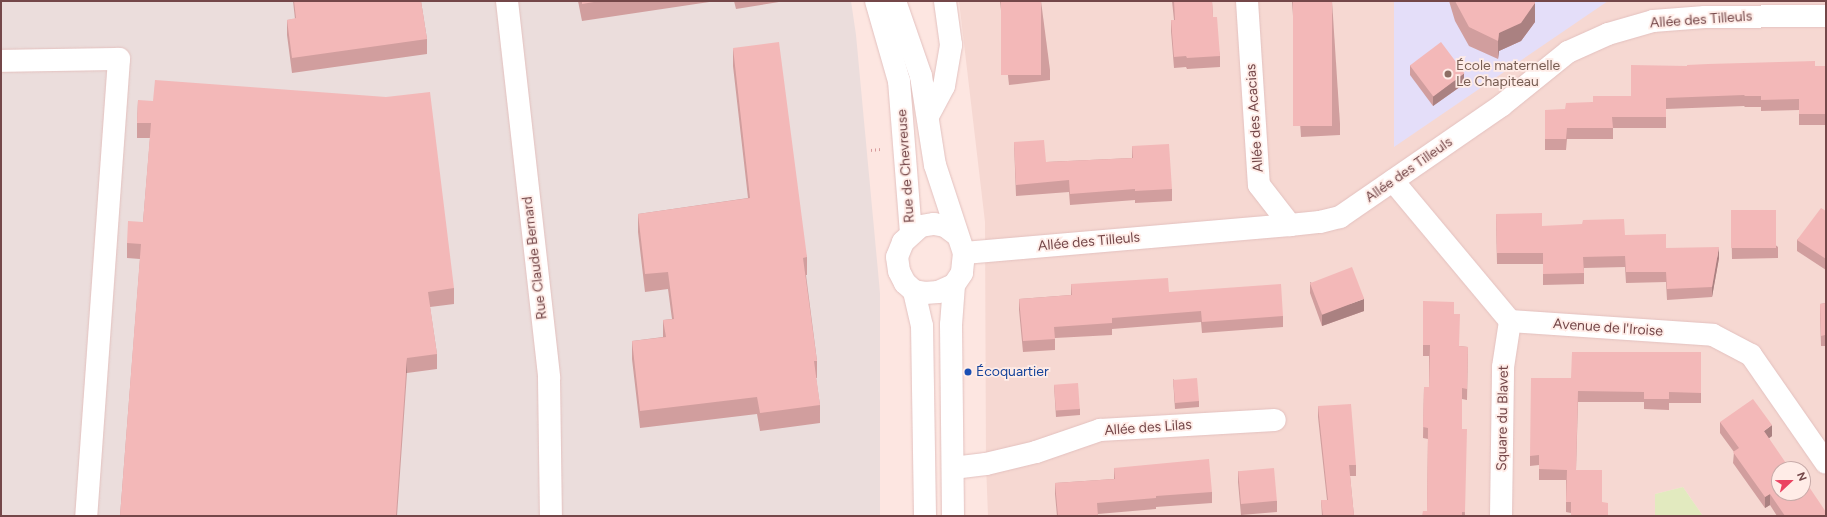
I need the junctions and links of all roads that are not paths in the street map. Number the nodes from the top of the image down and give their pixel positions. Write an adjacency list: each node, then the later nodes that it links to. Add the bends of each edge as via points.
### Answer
1 (507, 1): 20 (street, Rue Claude Bernard, via 549,378)
2 (876, 1): 11 (street, Rue de Chevreuse, via 899,81)
3 (895, 1): 8 (street, Rue de Chevreuse, via 921,76)
4 (945, 1): 8 (street, Rue de Chevreuse, via 951,45 944,86)
5 (1247, 1): 10 (street, Allée des Acacias, via 1259,185)
6 (1826, 16): 9 (street, Allée des Tilleuls, via 1705,17 1652,21 1608,34 1568,52 1500,106)
7 (1, 61): 19 (street, via 119,59)
8 (928, 116): 12 (street, Rue de Chevreuse, via 935,165)
9 (1393, 181): 10 (street, Allée des Tilleuls, via 1340,217); 15 (street)
10 (1290, 225): 12 (street, Allée des Tilleuls)
11 (911, 233): 12 (street, via 921,226 945,226); 14 (street, Rue de Chevreuse, via 903,242 897,257 905,283)
12 (960, 244): 13 (street, Rue de Chevreuse, via 962,273)
13 (954, 286): 14 (street, via 925,294); 18 (street, Rue de Chevreuse, via 951,325)
14 (914, 291): 21 (street, Rue de Chevreuse, via 922,326)
15 (1510, 321): 17 (street, Avenue de l'Iroise, via 1713,335 1751,356); 23 (street, Square du Blavet, via 1503,367)
16 (1275, 420): 18 (street, Allée des Lilas, via 1100,430 1036,452 986,464)
17 (1826, 463)
18 (953, 468): 22 (street, Rue de Chevreuse)
19 (86, 516)
20 (551, 516)
21 (925, 516)
22 (953, 516)
23 (1501, 516)

